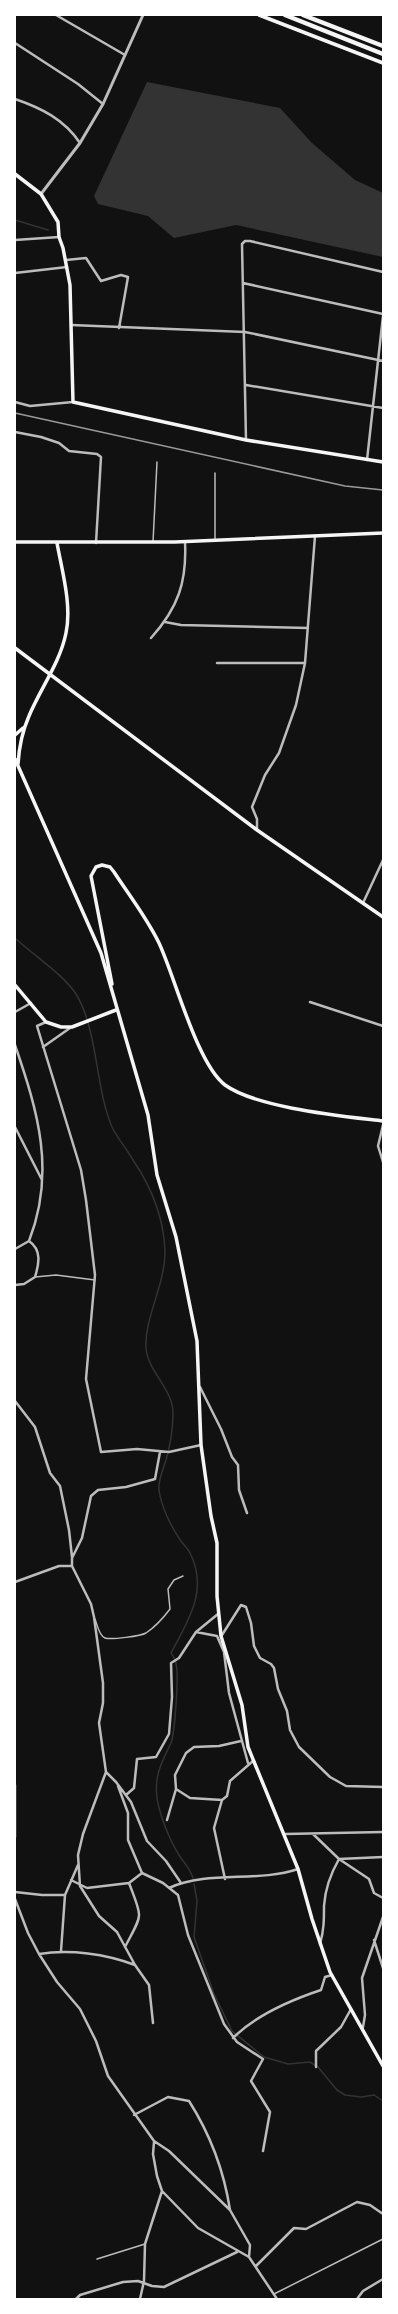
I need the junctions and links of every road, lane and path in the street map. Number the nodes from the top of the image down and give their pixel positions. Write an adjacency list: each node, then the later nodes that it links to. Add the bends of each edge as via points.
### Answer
1 (56, 15): 9 (street)
2 (143, 15): 9 (street)
3 (259, 15): 10 (main road)
4 (285, 15): 8 (highway)
5 (303, 15): 7 (highway)
6 (15, 43): 12 (street, via 78,84)
7 (383, 46)
8 (383, 54)
9 (125, 55): 12 (street)
10 (383, 63)
11 (15, 100): 13 (street, via 50,114 74,134)
12 (103, 104): 13 (street)
13 (80, 143): 15 (street)
14 (15, 174): 15 (main road)
15 (41, 194): 16 (main road, via 58,222)
16 (59, 237): 17 (street); 18 (main road)
17 (15, 240)
18 (66, 260): 19 (main road); 25 (street, via 86,258 102,281 121,275 128,277)
19 (67, 267): 21 (street); 24 (main road)
20 (383, 272): 22 (street, via 245,241 242,244)
21 (15, 273)
22 (243, 283): 23 (street); 26 (street)
23 (383, 315): 27 (street)
24 (71, 325): 25 (street); 31 (main road)
25 (119, 328): 26 (street)
26 (245, 332): 27 (street); 29 (street)
27 (378, 360): 28 (street); 32 (street)
28 (383, 360)
29 (246, 385): 32 (street); 35 (street)
30 (15, 402): 31 (street, via 30,406)
31 (73, 402): 35 (main road)
32 (374, 406): 33 (street); 36 (street)
33 (383, 408)
34 (15, 432): 47 (street, via 59,443 69,452 97,454 101,457)
35 (246, 440): 36 (main road)
36 (367, 460): 38 (main road)
37 (157, 462): 44 (lane)
38 (383, 462)
39 (214, 473): 42 (lane)
40 (383, 533): 41 (main road)
41 (315, 536): 42 (main road); 49 (street)
42 (215, 541): 45 (main road)
43 (15, 542): 46 (main road)
44 (153, 542): 45 (main road); 47 (main road)
45 (185, 542): 48 (street, via 183,583)
46 (57, 543): 47 (main road); 54 (main road, via 68,622 62,647)
47 (96, 543)
48 (165, 622): 49 (street, via 181,625); 50 (street)
49 (308, 628): 53 (street)
50 (151, 638)
51 (15, 648): 54 (main road)
52 (217, 663): 53 (street)
53 (304, 663): 59 (street, via 296,705 279,753 262,780 252,807 257,819)
54 (50, 674): 55 (main road); 59 (main road)
55 (25, 726): 56 (main road); 58 (main road, via 19,747)
56 (15, 735)
57 (15, 759): 58 (main road)
58 (18, 765): 64 (main road, via 101,953)
59 (257, 830): 61 (main road)
60 (383, 860): 61 (street)
61 (363, 903): 62 (main road)
62 (383, 917)
63 (15, 985): 66 (main road)
64 (113, 991): 67 (main road); 74 (main road, via 91,876 96,867 102,865 110,867 114,872 152,930 202,1051 217,1079 236,1091 260,1099 313,1112)
65 (310, 1002): 70 (street)
66 (32, 1003): 68 (street); 69 (main road)
67 (116, 1010): 71 (main road); 84 (main road, via 148,1115 157,1175 176,1236 197,1340)
68 (15, 1012)
69 (46, 1022): 71 (main road, via 61,1027); 73 (street, via 37,1026)
70 (383, 1026)
71 (72, 1027): 73 (street)
72 (15, 1045): 78 (street, via 42,1137)
73 (43, 1047): 82 (street, via 81,1170)
74 (383, 1121)
75 (383, 1125): 77 (street, via 378,1146)
76 (15, 1127): 78 (street)
77 (383, 1162)
78 (44, 1182): 79 (street, via 38,1220)
79 (29, 1241): 80 (street); 81 (street, via 35,1245 38,1253)
80 (15, 1248)
81 (35, 1277): 82 (lane, via 56,1275); 83 (street, via 24,1284)
82 (95, 1280): 87 (street, via 86,1379 101,1452 137,1449)
83 (15, 1285)
84 (199, 1387): 86 (main road); 88 (street, via 238,1465 239,1490)
85 (15, 1401): 89 (street, via 35,1427 50,1473 60,1486)
86 (201, 1445): 87 (street); 93 (main road, via 217,1543)
87 (162, 1452): 89 (street, via 155,1479 126,1487 98,1490 91,1496 82,1538)
88 (246, 1513)
89 (72, 1558): 90 (street)
90 (72, 1566): 92 (street, via 59,1566); 94 (street, via 91,1604)
91 (183, 1576): 94 (lane, via 174,1580 168,1589 170,1609 161,1621 146,1633 105,1638 101,1635)
92 (15, 1582)
93 (219, 1614): 95 (street); 96 (main road)
94 (94, 1617): 100 (street, via 103,1683 99,1723)
95 (196, 1632): 97 (street, via 217,1636 224,1652 229,1693); 105 (street, via 179,1658 171,1663 172,1712 169,1734 156,1757 137,1759 134,1788)
96 (222, 1636): 98 (main road, via 242,1705 248,1747); 103 (street, via 241,1605 246,1607 254,1646 260,1658 274,1668 278,1689 287,1710 290,1730 299,1747 330,1777 346,1786)
97 (241, 1741): 99 (street); 104 (street, via 219,1746 194,1747 186,1753 175,1775)
98 (253, 1761): 99 (street); 109 (main road)
99 (248, 1763): 106 (street, via 230,1781 227,1796)
100 (106, 1772): 101 (street); 114 (street, via 82,1834)
101 (116, 1782): 105 (street); 116 (street, via 128,1813 128,1840)
102 (15, 1785): 111 (street)
103 (383, 1787)
104 (176, 1789): 106 (street, via 190,1798); 107 (street)
105 (126, 1795): 120 (street, via 147,1841 166,1861)
106 (222, 1800): 117 (street, via 214,1828)
107 (167, 1820)
108 (383, 1832): 110 (street)
109 (285, 1834): 110 (street); 115 (main road)
110 (313, 1834): 113 (street)
111 (15, 1837)
112 (383, 1856): 113 (street)
113 (339, 1859): 125 (street, via 369,1879 374,1893); 129 (street, via 328,1887 324,1905 325,1929)
114 (79, 1864): 118 (street); 121 (street)
115 (298, 1869): 117 (street, via 281,1875); 129 (main road)
116 (142, 1873): 119 (street); 122 (street)
117 (225, 1879): 120 (street)
118 (71, 1880): 121 (street); 124 (street)
119 (129, 1882): 121 (street, via 87,1888); 130 (street, via 141,1913 140,1920)
120 (181, 1883): 122 (street)
121 (80, 1886): 130 (street, via 99,1916 117,1932)
122 (169, 1888): 139 (street, via 178,1895 188,1934 209,1991 224,2024)
123 (15, 1892): 124 (street)
124 (65, 1895): 131 (street)
125 (383, 1898)
126 (15, 1899): 132 (street)
127 (383, 1917): 128 (street)
128 (374, 1940): 134 (street); 138 (street, via 362,1978)
129 (320, 1944): 135 (main road)
130 (125, 1947): 133 (street)
131 (60, 1951): 132 (street); 133 (street, via 123,1961)
132 (39, 1954): 142 (street, via 57,1982 80,2009 96,2041 108,2076)
133 (135, 1966): 137 (street, via 149,1985)
134 (383, 1968)
135 (332, 1975): 136 (main road); 139 (street, via 325,1978 321,1990 239,2030)
136 (351, 2008): 138 (main road); 140 (street, via 341,2027 316,2051)
137 (153, 2023)
138 (363, 2027): 141 (main road)
139 (234, 2038): 144 (street, via 263,2059 251,2081 270,2112)
140 (316, 2065)
141 (383, 2066)
142 (134, 2115): 143 (street); 146 (street, via 168,2097 189,2101 208,2134 228,2194)
143 (154, 2141): 145 (street, via 154,2161); 146 (street, via 169,2151)
144 (263, 2151)
145 (162, 2191): 149 (street); 150 (street, via 198,2228)
146 (230, 2210): 151 (street, via 250,2245)
147 (383, 2214): 153 (street, via 370,2205 357,2202 306,2229 294,2228)
148 (383, 2240): 156 (lane)
149 (145, 2244): 152 (lane); 155 (street)
150 (238, 2252): 151 (street); 155 (street, via 164,2287 152,2286)
151 (249, 2257): 153 (street)
152 (97, 2259)
153 (256, 2266): 156 (street)
154 (383, 2279): 160 (street, via 363,2291)
155 (144, 2281): 157 (street, via 123,2282 80,2295); 158 (street)
156 (274, 2294): 159 (street)
157 (76, 2299)
158 (140, 2299)
159 (278, 2299)
160 (357, 2299)

